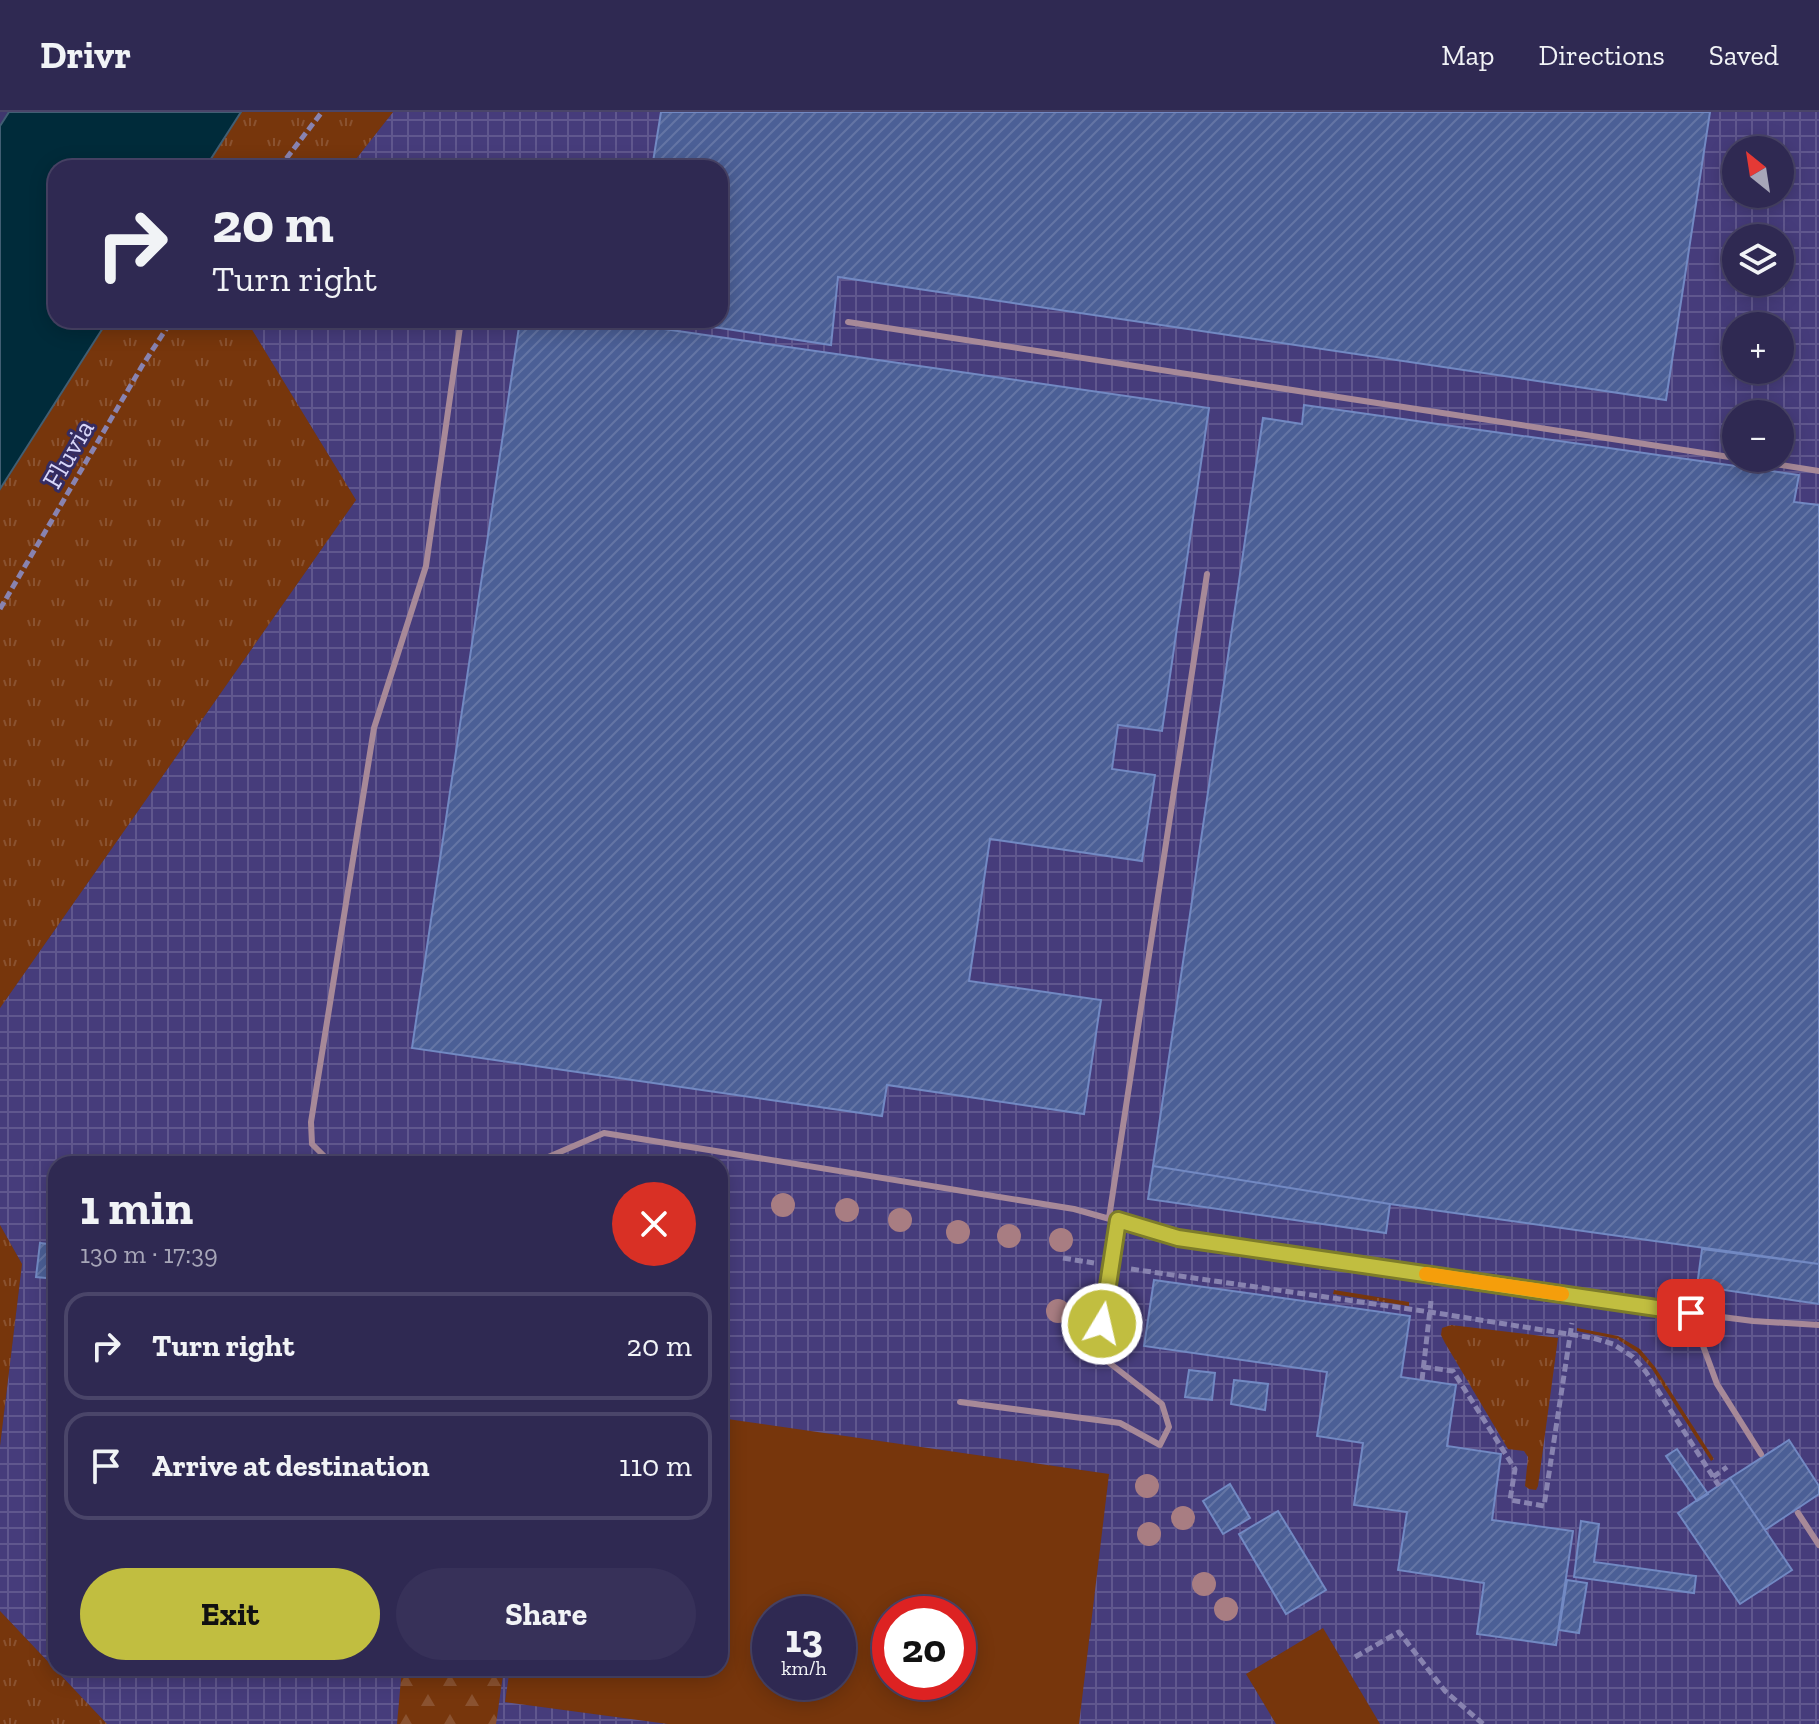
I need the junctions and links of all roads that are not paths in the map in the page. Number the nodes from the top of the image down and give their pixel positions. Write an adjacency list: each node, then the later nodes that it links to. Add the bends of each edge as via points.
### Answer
1 (848, 322): 3 (lane)
2 (460, 328): 7 (lane, via 426,566 374,728 311,1122 312,1144)
3 (1722, 456)
4 (1794, 467): 5 (lane)
5 (1819, 471)
6 (1207, 574): 9 (lane)
7 (324, 1156)
8 (551, 1156): 9 (lane, via 604,1133)
9 (1109, 1218): 10 (lane)
10 (1118, 1220): 11 (lane, via 1178,1238); 13 (lane, via 1098,1354 1162,1404 1169,1427 1160,1445 1120,1423)
11 (1691, 1313): 12 (lane); 14 (lane, via 1717,1384)
12 (1819, 1325)
13 (960, 1402)
14 (1761, 1454)
15 (1798, 1513): 16 (lane)
16 (1819, 1545)

